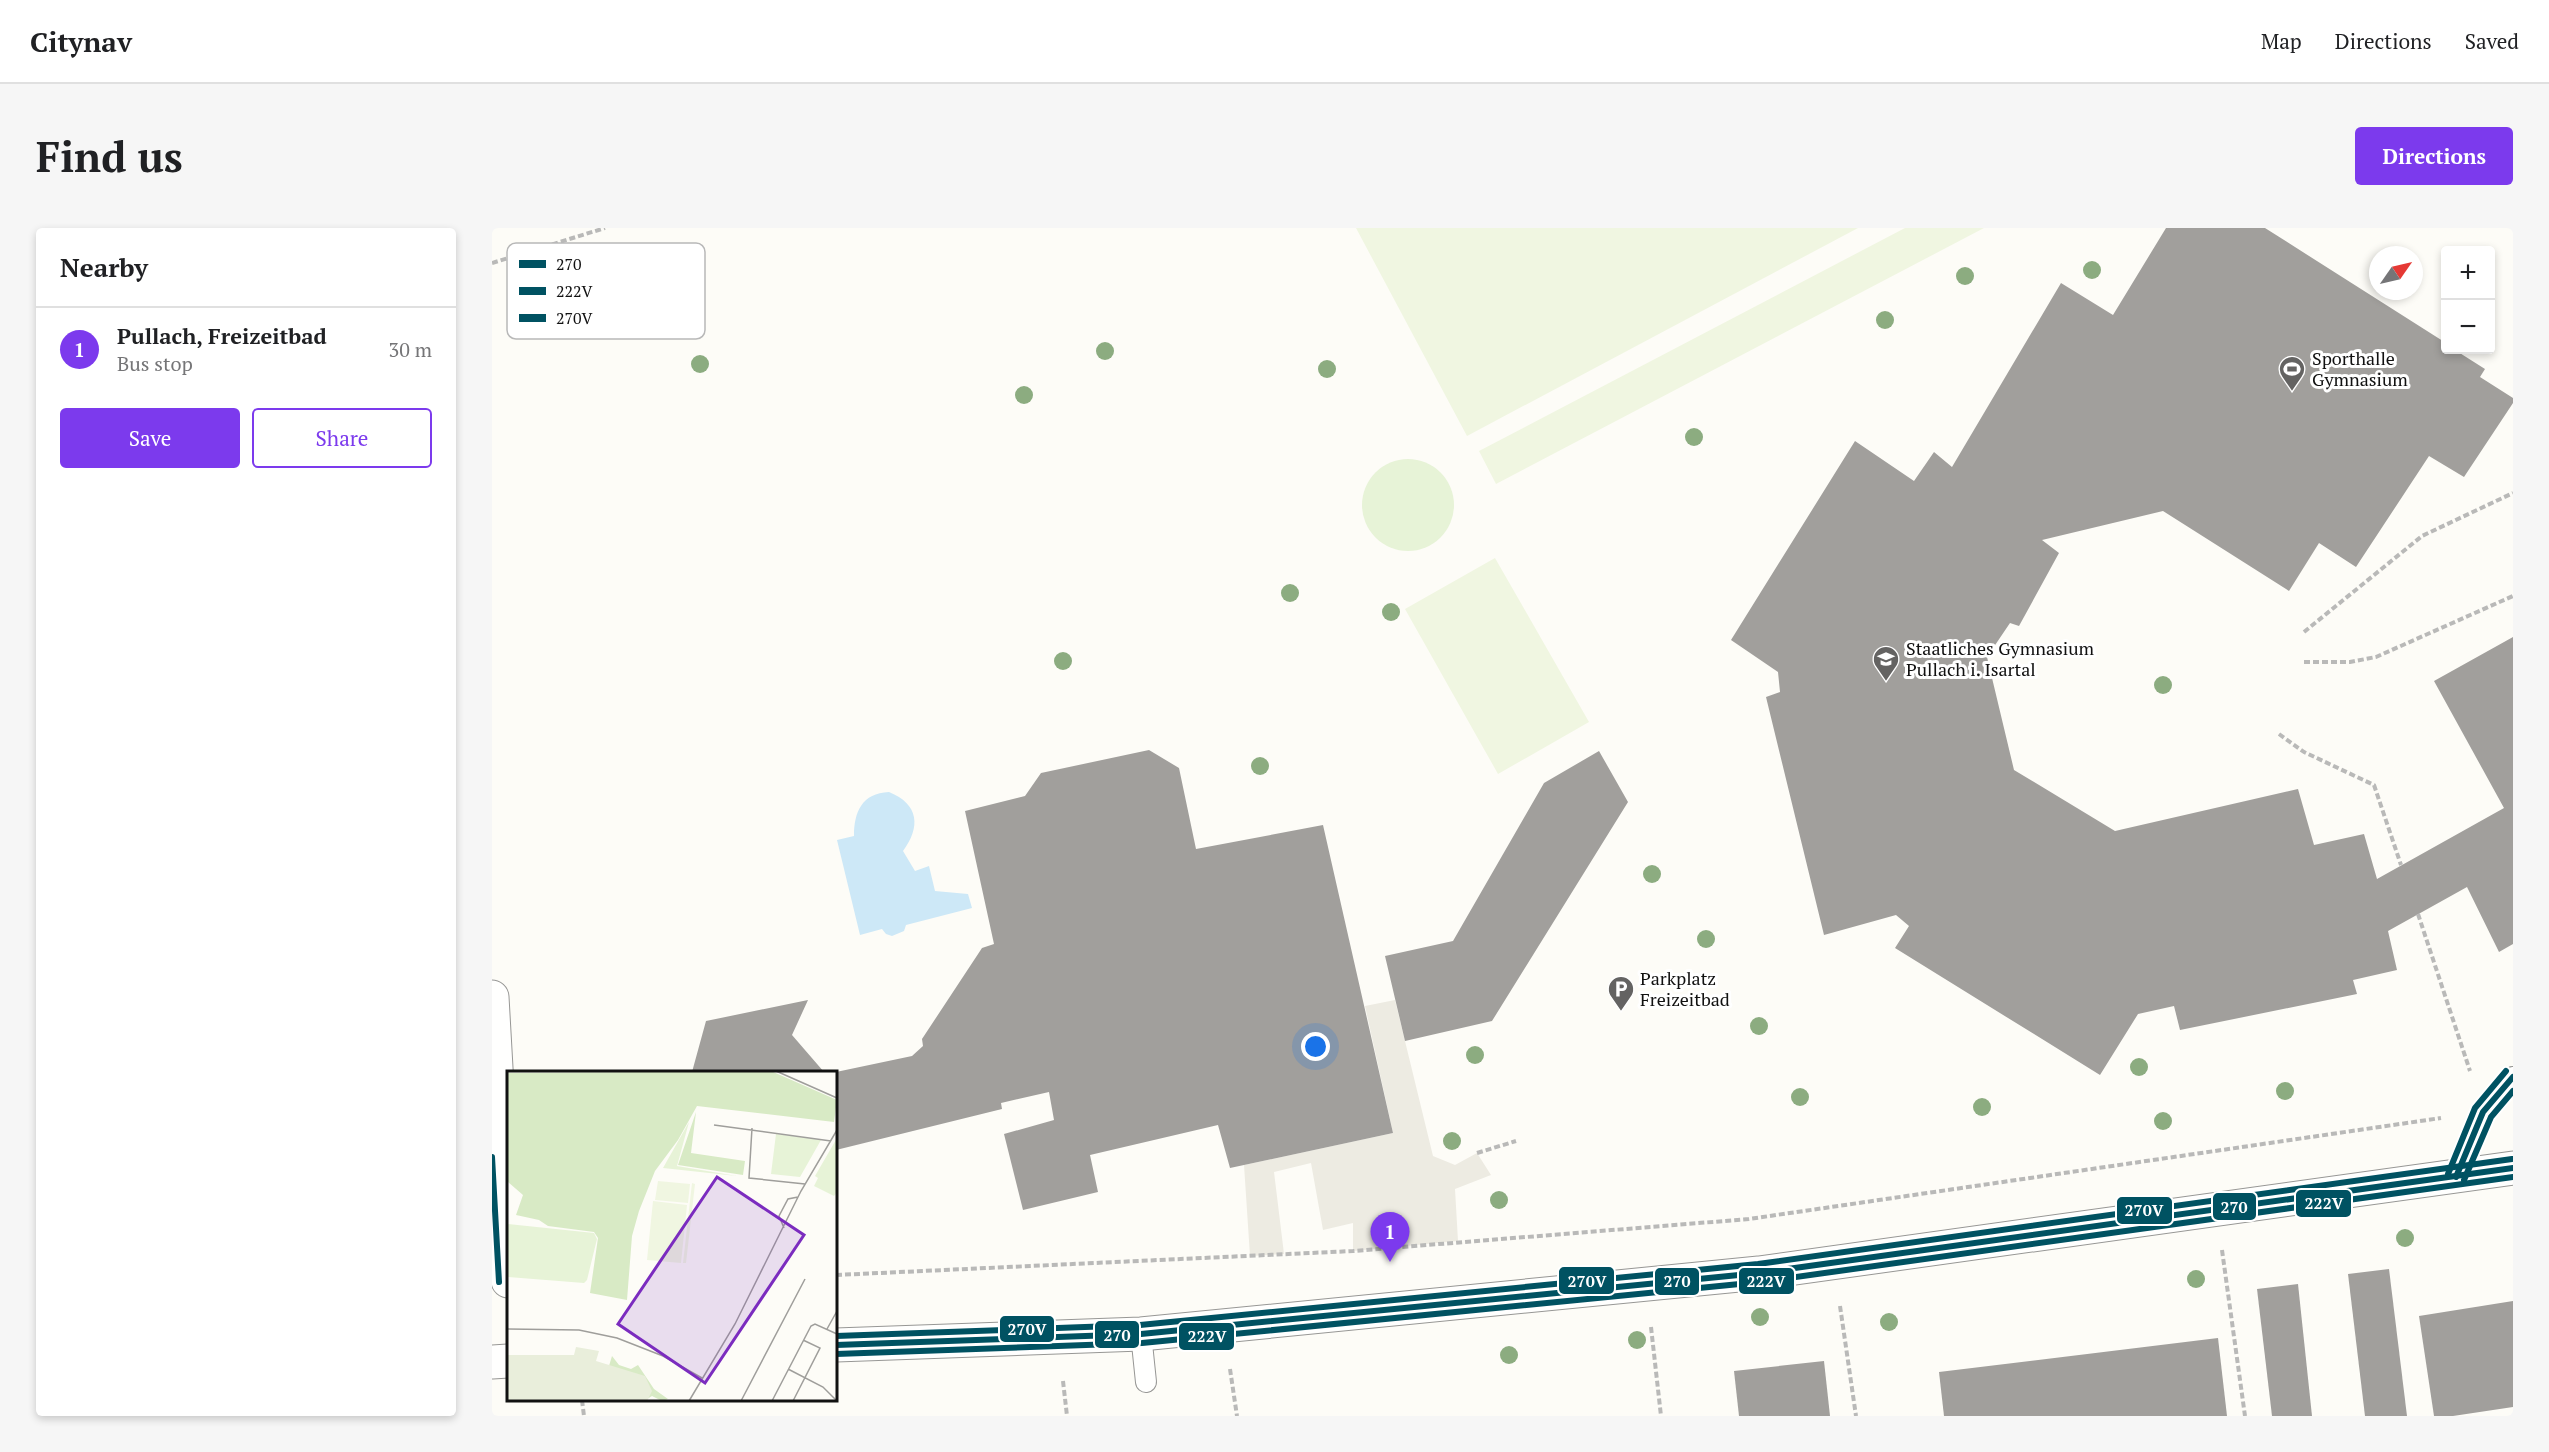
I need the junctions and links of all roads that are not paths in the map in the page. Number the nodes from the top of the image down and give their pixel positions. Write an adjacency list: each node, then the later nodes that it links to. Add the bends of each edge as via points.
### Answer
1 (492, 997): 5 (street)
2 (2513, 1077): 4 (lane, via 2483,1112)
3 (2513, 1168): 4 (street)
4 (2456, 1177): 6 (street, via 1834,1263)
5 (507, 1263)
6 (1142, 1334): 7 (street); 10 (lane)
7 (837, 1346)
8 (507, 1361): 9 (street)
9 (492, 1362)
10 (1146, 1382)

